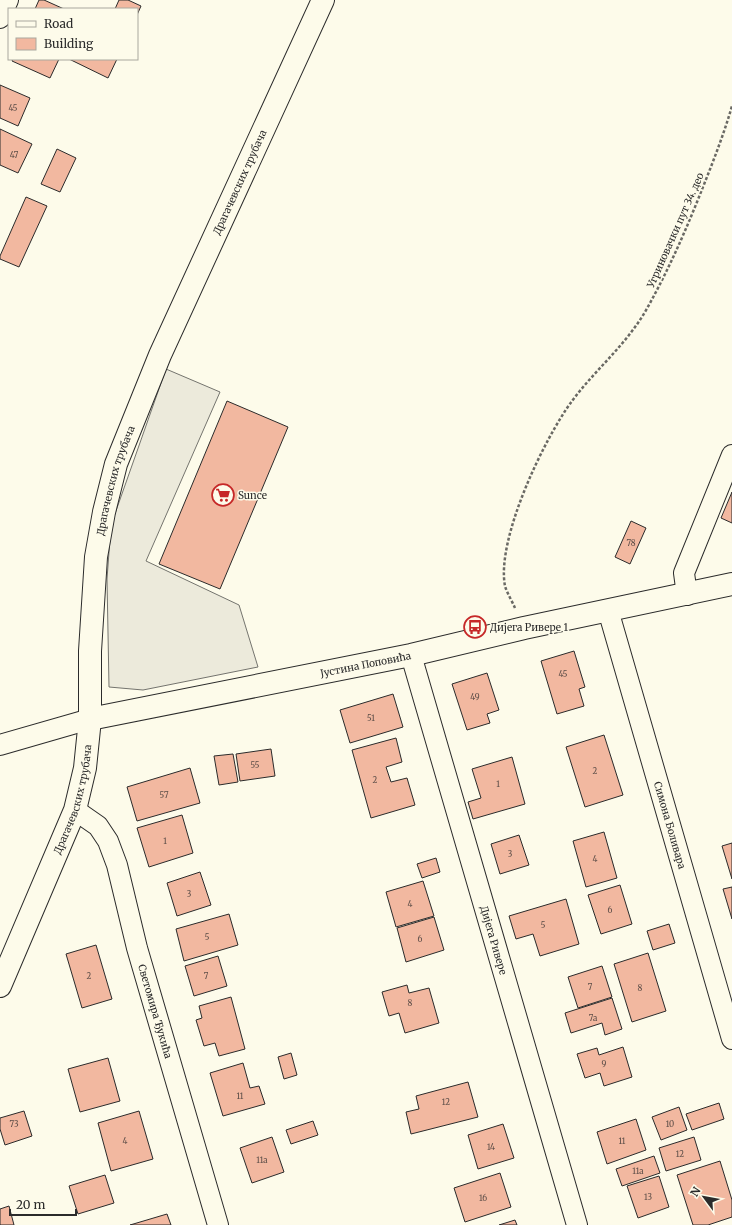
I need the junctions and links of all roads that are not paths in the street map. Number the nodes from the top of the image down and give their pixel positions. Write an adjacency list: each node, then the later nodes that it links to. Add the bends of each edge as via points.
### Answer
1 (8, 0): 3 (street)
2 (323, 0): 9 (street, Драгачевских трубача, via 160,355 116,464 96,557 90,651)
3 (0, 18)
4 (732, 454): 6 (street, via 684,573)
5 (732, 584): 6 (street, Јустина Поповића)
6 (687, 595): 7 (street, Јустина Поповића)
7 (608, 610): 8 (street, Јустина Поповића); 13 (street, Симона Боливара)
8 (411, 655): 9 (street, Јустина Поповића); 15 (street, Дијега Ривере)
9 (90, 719): 10 (street, Јустина Поповића); 11 (street, Драгачевских трубача, via 85,768)
10 (0, 745)
11 (75, 810): 12 (street, Драгачевских трубача); 14 (street, Светомира Ђукића, via 98,826 108,841 117,865 137,948)
12 (0, 986)
13 (732, 1039)
14 (218, 1225)
15 (577, 1225)

